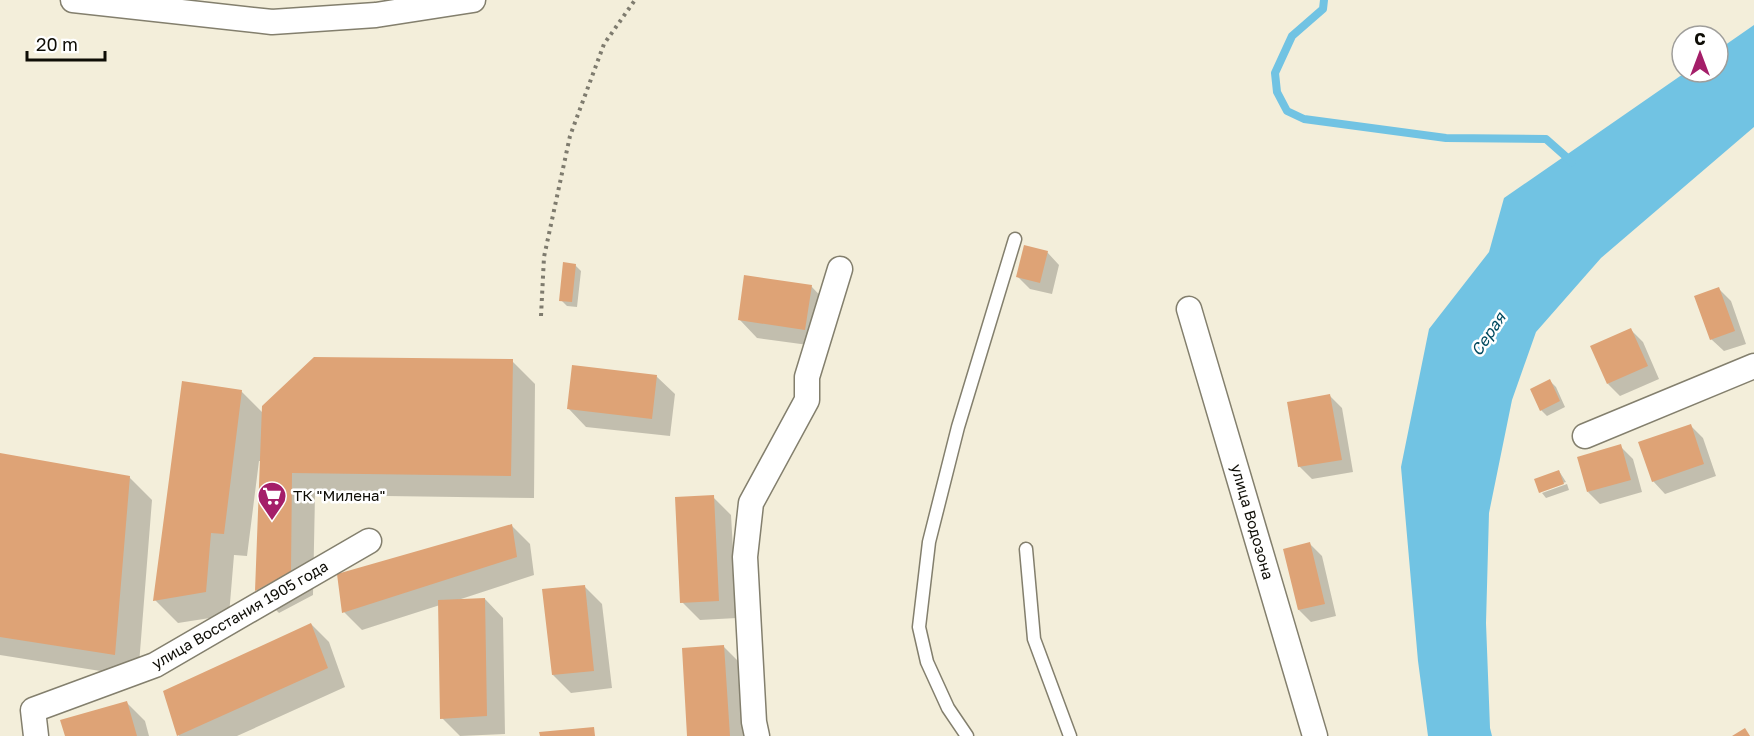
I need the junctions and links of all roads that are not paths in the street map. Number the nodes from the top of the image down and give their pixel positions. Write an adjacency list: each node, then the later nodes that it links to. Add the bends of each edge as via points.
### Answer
1 (73, 0): 2 (street, via 272,22 376,15)
2 (473, 0)
3 (1015, 239): 12 (lane, via 955,439 929,542 919,627 927,662 948,708)
4 (840, 268): 11 (street, via 807,377 807,400 751,503 745,557)
5 (1189, 309): 14 (street, улица Водозона)
6 (1754, 366): 7 (street)
7 (1585, 436)
8 (369, 541): 10 (street, улица Восстания 1905 года, via 155,665 33,710)
9 (1026, 549): 13 (lane, via 1034,639)
10 (36, 736)
11 (757, 736)
12 (967, 736)
13 (1070, 736)
14 (1315, 736)

